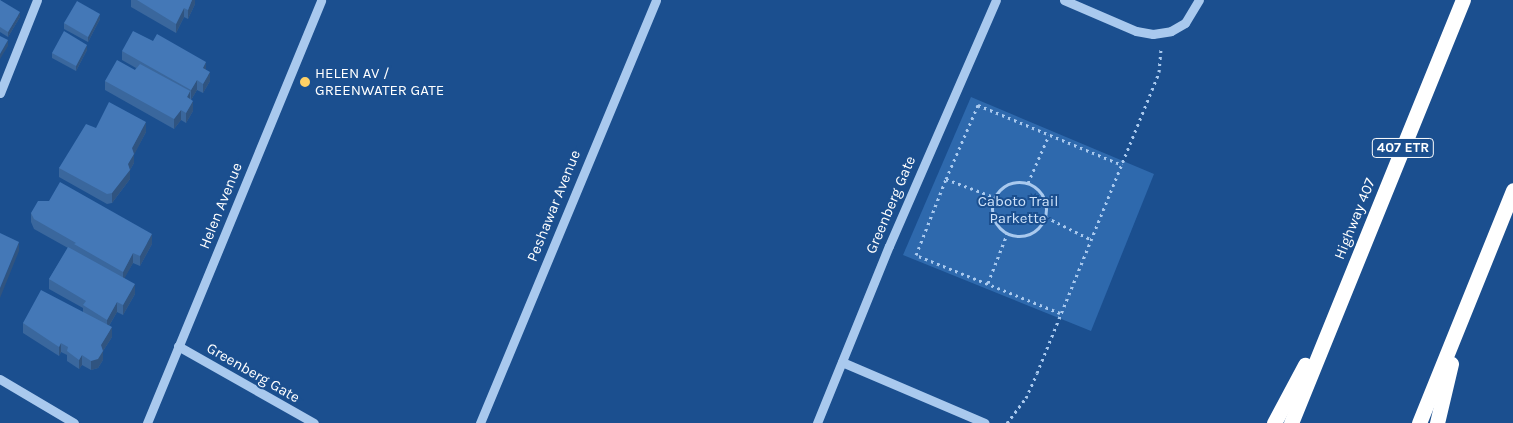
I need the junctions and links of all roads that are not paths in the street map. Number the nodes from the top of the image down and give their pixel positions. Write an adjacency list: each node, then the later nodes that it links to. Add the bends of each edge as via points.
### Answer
1 (37, 0): 8 (street)
2 (321, 0): 12 (street, Helen Avenue)
3 (656, 0): 18 (street, Peshawar Avenue)
4 (996, 0): 13 (street, Greenberg Gate)
5 (1064, 0): 6 (street, via 1136,31 1154,34 1171,31 1185,23)
6 (1199, 0)
7 (1463, 0): 10 (highway, Highway 407 / 407 ETR)
8 (0, 93)
9 (1513, 190): 11 (highway)
10 (1342, 296): 21 (highway); 22 (highway, Highway 407 / 407 ETR)
11 (1460, 320): 23 (highway); 24 (highway)
12 (178, 346): 16 (street, Helen Avenue); 17 (street, Greenberg Gate)
13 (842, 362): 19 (street, Greenberg Gate); 20 (street)
14 (0, 379): 15 (street)
15 (74, 423)
16 (147, 423)
17 (314, 423)
18 (480, 423)
19 (816, 423)
20 (985, 423)
21 (1274, 423)
22 (1291, 423)
23 (1418, 423)
24 (1437, 423)

